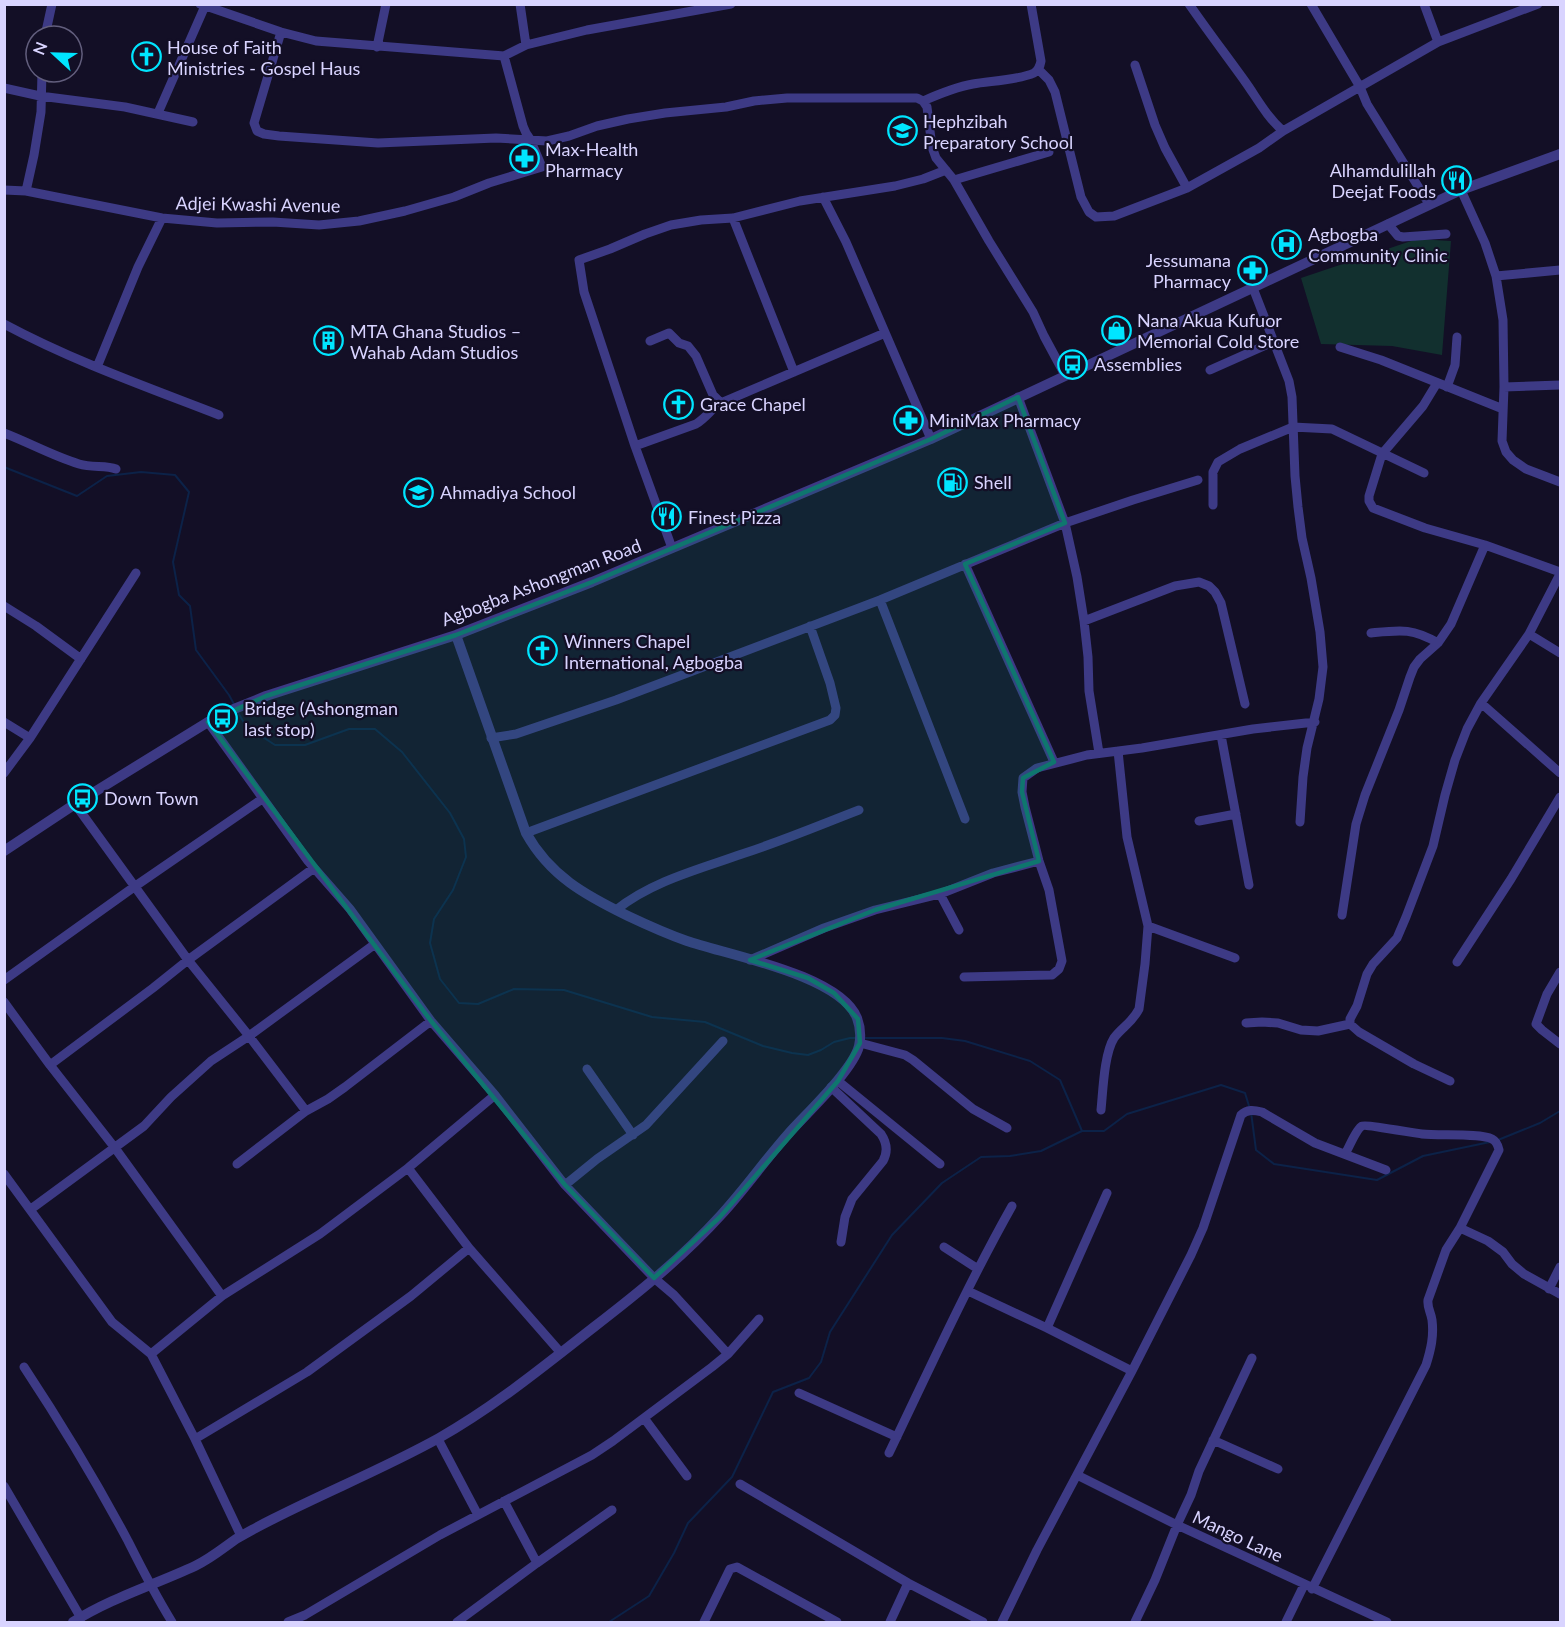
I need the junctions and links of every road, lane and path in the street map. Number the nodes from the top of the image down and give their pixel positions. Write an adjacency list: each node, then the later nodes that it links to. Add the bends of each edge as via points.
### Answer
1 (52, 4): 11 (street)
2 (386, 4): 15 (street)
3 (520, 4): 14 (street)
4 (731, 4): 14 (street)
5 (1031, 4): 18 (street)
6 (1189, 4): 26 (street, via 1261,107)
7 (1311, 4): 20 (street)
8 (1424, 4): 13 (street)
9 (1538, 4): 13 (street)
10 (203, 5): 12 (street); 24 (street)
11 (48, 24)
12 (281, 32): 15 (street, via 316,41); 27 (street, via 254,123 257,131 378,143)
13 (1438, 42): 20 (street)
14 (526, 45): 16 (street)
15 (377, 47): 16 (street)
16 (504, 56): 27 (street)
17 (1135, 65): 32 (street, via 1155,125)
18 (1039, 69): 23 (street, via 1020,77 969,84); 32 (street, via 1055,92 1081,197 1089,212 1096,217 1114,216)
19 (41, 84): 22 (street)
20 (1360, 87): 26 (street); 37 (street)
21 (4, 88): 22 (street)
22 (40, 96): 24 (street); 35 (street, via 41,112)
23 (923, 101): 27 (street, via 909,97 765,100 628,119 547,141); 30 (street, via 932,147)
24 (158, 113): 25 (street)
25 (194, 122)
26 (1283, 131): 32 (street)
27 (530, 139): 38 (street, Adjei Kwashi Avenue, via 542,167 454,197 360,221 319,225)
28 (1049, 152): 31 (street)
29 (1560, 154): 33 (street, Agbogba Ashongman Road)
30 (946, 170): 31 (street); 36 (street, via 895,186)
31 (954, 180): 54 (street, via 1033,312)
32 (1187, 188)
33 (1461, 189): 37 (street, Agbogba Ashongman Road); 43 (street)
34 (4, 190): 35 (street, Adjei Kwashi Avenue)
35 (26, 191): 38 (street, Adjei Kwashi Avenue)
36 (823, 197): 39 (street); 46 (street)
37 (1429, 204): 40 (street, Agbogba Ashongman Road)
38 (162, 218): 51 (street)
39 (733, 218): 53 (street); 66 (street, via 671,225 579,260 584,292)
40 (1388, 224): 41 (street, via 1403,237); 44 (street, Agbogba Ashongman Road)
41 (1446, 234)
42 (1560, 270): 43 (street)
43 (1496, 276): 58 (street, via 1503,320)
44 (1253, 288): 49 (street); 54 (street, Agbogba Ashongman Road)
45 (4, 324): 51 (street)
46 (885, 333): 53 (street); 65 (street)
47 (1457, 337): 57 (street, via 1455,365)
48 (650, 341): 60 (street, via 669,333 688,346 713,395)
49 (1273, 342): 52 (street); 63 (street, via 1292,397)
50 (1340, 347): 55 (street)
51 (97, 367): 62 (street)
52 (1210, 370)
53 (794, 372): 60 (street)
54 (1065, 375): 59 (street, Agbogba Ashongman Road)
55 (1437, 383): 57 (street); 67 (street, via 1423,406)
56 (1560, 385): 58 (street)
57 (1447, 387): 61 (street)
58 (1504, 387): 61 (street)
59 (1018, 398): 65 (street, Agbogba Ashongman Road); 73 (street)
60 (722, 403): 66 (street, via 696,424)
61 (1503, 409): 71 (street, via 1506,452 1526,469)
62 (219, 415)
63 (1293, 427): 67 (street, via 1332,429); 72 (street, via 1218,462 1213,472); 93 (street, via 1299,517 1316,603 1323,667)
64 (4, 433): 68 (street, via 77,464)
65 (931, 439): 75 (street, Agbogba Ashongman Road)
66 (635, 446): 75 (street)
67 (1382, 454): 69 (street); 74 (street, via 1369,496 1373,508)
68 (116, 470)
69 (1424, 473)
70 (1198, 480): 73 (street)
71 (1560, 482)
72 (1213, 505)
73 (1065, 523): 76 (street); 81 (street)
74 (1485, 545): 78 (street); 86 (street, via 1451,624)
75 (672, 548): 85 (street, Agbogba Ashongman Road)
76 (965, 564): 79 (street); 99 (street)
77 (136, 573): 88 (street)
78 (1560, 573): 84 (street)
79 (880, 600): 82 (street); 107 (street)
80 (4, 606): 88 (street)
81 (1084, 621): 90 (street, via 1175,586 1199,582 1209,586 1221,603); 98 (street)
82 (810, 626): 96 (street, via 616,700 516,734); 110 (street, via 836,708 830,720)
83 (1371, 633): 86 (street, via 1409,630)
84 (1529, 634): 87 (street); 89 (street)
85 (456, 635): 92 (street, Agbogba Ashongman Road, via 266,696); 96 (street)
86 (1438, 642): 118 (street, via 1414,667 1365,795 1356,824)
87 (1560, 653)
88 (81, 659): 95 (street)
89 (1481, 703): 101 (street); 132 (street, via 1455,760 1433,846 1406,917 1397,938 1366,974)
90 (1245, 704)
91 (4, 722): 95 (street)
92 (208, 722): 103 (street); 104 (street, Agbogba Ashongman Road)
93 (1315, 722): 94 (street); 109 (street, via 1307,748)
94 (1221, 735): 97 (street); 106 (street)
95 (30, 738): 100 (street)
96 (491, 738): 110 (street)
97 (1118, 751): 98 (street); 119 (street, via 1127,837)
98 (1099, 753): 99 (street)
99 (1054, 762): 112 (street, via 1023,778 1023,800)
100 (4, 772)
101 (1560, 772)
102 (1560, 797): 125 (street)
103 (262, 799): 113 (street); 115 (street)
104 (75, 804): 111 (street, Agbogba Ashongman Road); 115 (street)
105 (859, 810): 117 (street, via 666,881)
106 (1236, 814): 108 (street); 114 (street)
107 (965, 819)
108 (1199, 820)
109 (1300, 822)
110 (526, 833): 117 (street, via 562,878)
111 (4, 851)
112 (1039, 861): 116 (street, via 993,873); 127 (street, via 1052,904 1062,961 1059,969 1052,975)
113 (314, 868): 121 (street); 123 (street)
114 (1249, 885)
115 (134, 887): 123 (street); 128 (street)
116 (940, 894): 120 (street); 124 (street, via 834,924)
117 (616, 910): 124 (street, via 684,940)
118 (1342, 915)
119 (1148, 926): 122 (street); 142 (street, via 1139,1009 1112,1043)
120 (959, 930)
121 (375, 944): 130 (street); 133 (street)
122 (1235, 958)
123 (188, 960): 133 (street); 137 (street)
124 (750, 960): 135 (street, via 807,978 834,993 858,1019)
125 (1457, 962)
126 (1560, 972): 136 (street, via 1536,1024)
127 (964, 977)
128 (4, 980)
129 (4, 1002): 137 (street)
130 (431, 1022): 141 (street); 143 (street, via 345,1087)
131 (1246, 1023): 132 (street, via 1278,1023 1318,1031)
132 (1350, 1024): 139 (street, via 1414,1064)
133 (249, 1036): 143 (street); 146 (street, via 211,1061 144,1126)
134 (723, 1041): 145 (street)
135 (860, 1043): 140 (street); 144 (street, via 905,1055 973,1108)
136 (1560, 1044)
137 (50, 1065): 146 (street)
138 (586, 1069): 145 (street)
139 (1450, 1081)
140 (834, 1084): 149 (street); 158 (street, via 881,1134 886,1146 886,1157 852,1199); 163 (street, via 720,1217)
141 (495, 1095): 150 (street); 153 (street)
142 (1101, 1110)
143 (306, 1111): 148 (street)
144 (1007, 1128)
145 (633, 1135): 153 (street)
146 (115, 1148): 156 (street); 167 (street)
147 (1345, 1154): 151 (street); 157 (street, via 1357,1131 1368,1125 1493,1140 1499,1150); 175 (street, via 1315,1143 1262,1112 1254,1110 1241,1115 1203,1228)
148 (237, 1164)
149 (940, 1164)
150 (408, 1168): 160 (street); 167 (street, via 320,1234)
151 (1386, 1170)
152 (4, 1174): 156 (street)
153 (565, 1185): 163 (street)
154 (1107, 1193): 169 (street)
155 (1011, 1206): 162 (street)
156 (31, 1209): 171 (street, via 112,1322)
157 (1460, 1228): 164 (street, via 1503,1252 1524,1274); 196 (street, via 1446,1251 1428,1300 1433,1340 1426,1365)
158 (841, 1242)
159 (945, 1247): 162 (street)
160 (469, 1248): 170 (street); 179 (street, via 307,1372)
161 (1560, 1267): 164 (street)
162 (978, 1269): 165 (street)
163 (654, 1278): 170 (street); 172 (street)
164 (1549, 1289): 166 (street)
165 (968, 1291): 169 (street); 178 (street)
166 (1560, 1294)
167 (222, 1296): 171 (street)
168 (759, 1319): 172 (street)
169 (1047, 1328): 175 (street)
170 (561, 1353): 180 (street)
171 (151, 1354): 179 (street)
172 (728, 1354): 177 (street)
173 (1252, 1358): 181 (street)
174 (24, 1367): 195 (street, via 76,1449)
175 (1132, 1371): 184 (street)
176 (799, 1393): 178 (street)
177 (644, 1418): 185 (street); 188 (street, via 592,1455)
178 (897, 1437): 182 (street)
179 (195, 1439): 192 (street)
180 (438, 1439): 190 (street); 192 (street)
181 (1213, 1440): 183 (street); 191 (street)
182 (889, 1453)
183 (1278, 1469)
184 (1077, 1475): 191 (street, Mango Lane); 205 (street)
185 (687, 1476)
186 (740, 1484): 194 (street)
187 (4, 1485): 197 (street)
188 (504, 1501): 190 (street); 193 (street)
189 (612, 1510): 193 (street)
190 (478, 1515): 199 (street)
191 (1177, 1525): 196 (street, Mango Lane); 206 (street)
192 (241, 1536): 195 (street, via 196,1566)
193 (537, 1563): 200 (street)
194 (908, 1583): 203 (street); 204 (street)
195 (150, 1585): 197 (street); 198 (street)
196 (1308, 1587): 207 (street); 208 (street, Mango Lane)
197 (77, 1620)
198 (172, 1623)
199 (288, 1623)
200 (457, 1623)
201 (704, 1623): 202 (street, via 730,1569 737,1567)
202 (837, 1623)
203 (890, 1623)
204 (983, 1623)
205 (1002, 1623)
206 (1136, 1623)
207 (1286, 1623)
208 (1387, 1623)

